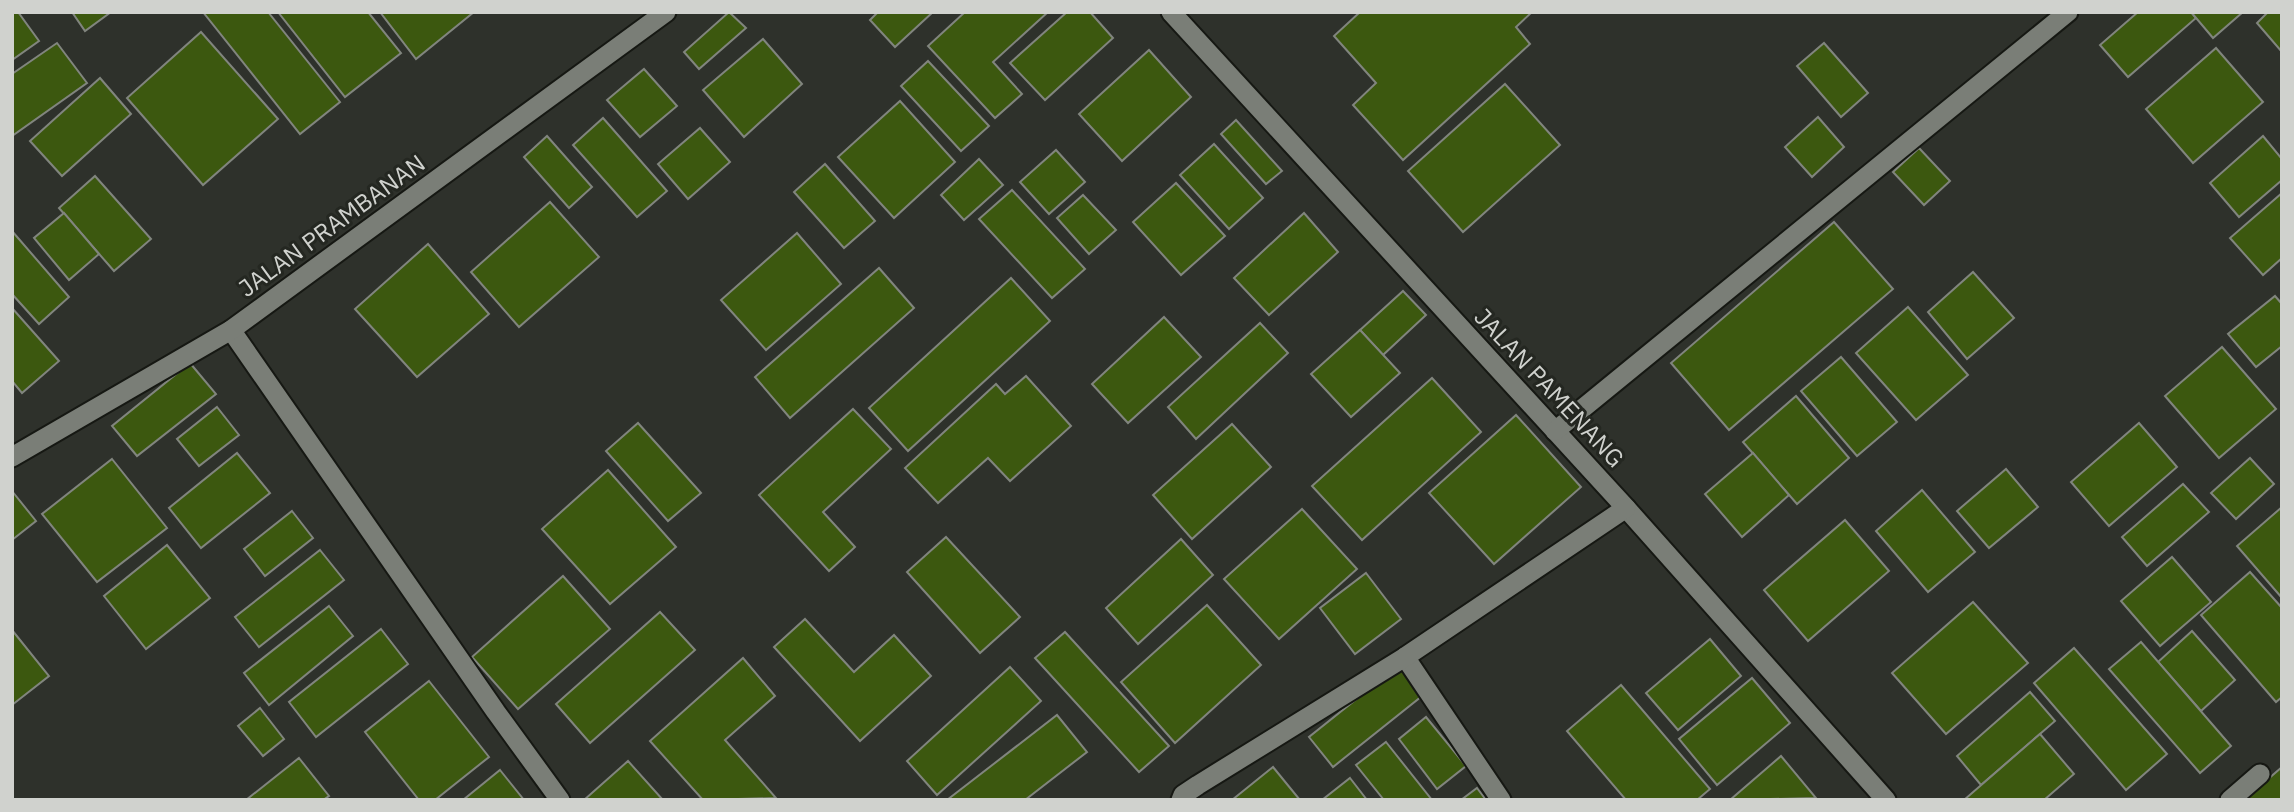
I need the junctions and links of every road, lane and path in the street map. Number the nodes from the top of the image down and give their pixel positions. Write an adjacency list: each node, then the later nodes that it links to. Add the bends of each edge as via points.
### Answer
1 (666, 12): 4 (street, JALAN PRAMBANAN)
2 (1171, 12): 5 (street, JALAN PAMENANG)
3 (2068, 12): 5 (street)
4 (231, 331): 6 (street, JALAN PRAMBANAN); 10 (street)
5 (1555, 431): 7 (street, JALAN PAMENANG)
6 (12, 457)
7 (1626, 508): 8 (street); 13 (street, JALAN PAMENANG)
8 (1405, 657): 11 (street); 12 (street)
9 (2260, 774): 14 (street)
10 (560, 800)
11 (1181, 800)
12 (1501, 800)
13 (1886, 800)
14 (2230, 800)

